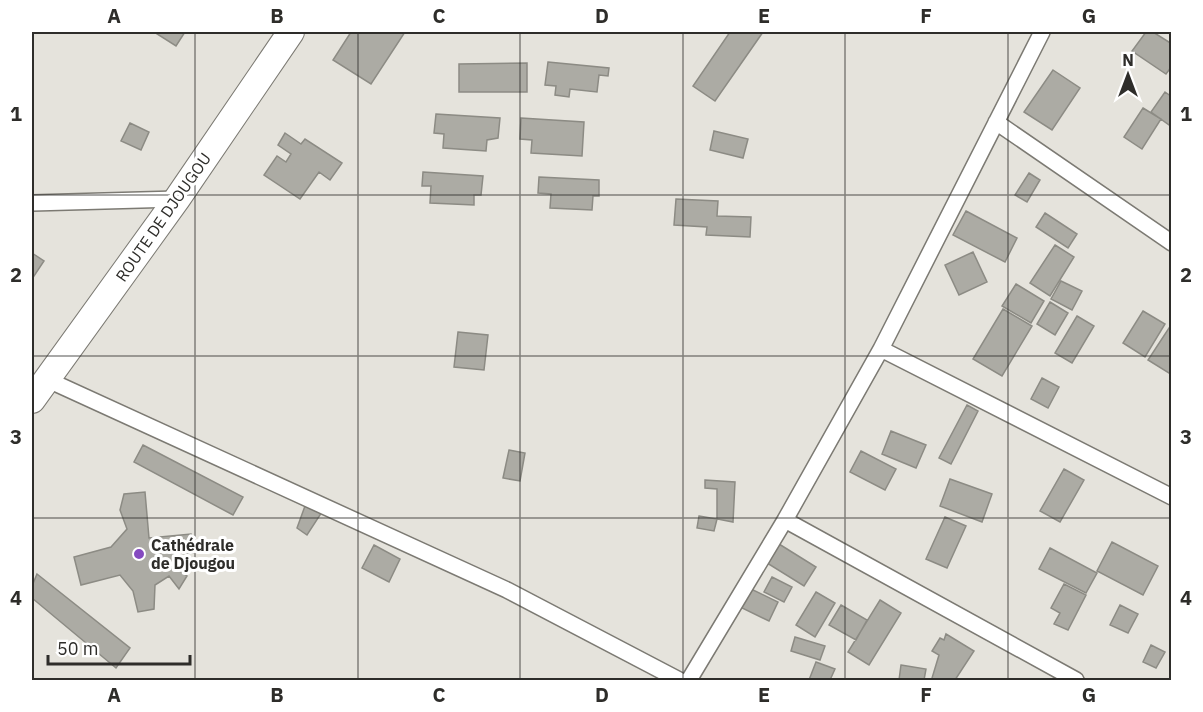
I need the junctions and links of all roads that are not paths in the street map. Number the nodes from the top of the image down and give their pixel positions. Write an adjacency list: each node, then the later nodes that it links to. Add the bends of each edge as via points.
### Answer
1 (291, 32): 4 (highway, ROUTE DE DJOUGOU)
2 (1042, 32): 3 (street)
3 (996, 122): 6 (street); 7 (street)
4 (177, 199): 5 (street); 8 (highway, ROUTE DE DJOUGOU)
5 (32, 203)
6 (1172, 243)
7 (881, 349): 10 (street); 11 (street)
8 (46, 379): 9 (highway, ROUTE DE DJOUGOU); 12 (street, via 507,590)
9 (32, 400)
10 (1172, 496)
11 (785, 520): 13 (street); 14 (street)
12 (679, 681)
13 (688, 681)
14 (1076, 681)

